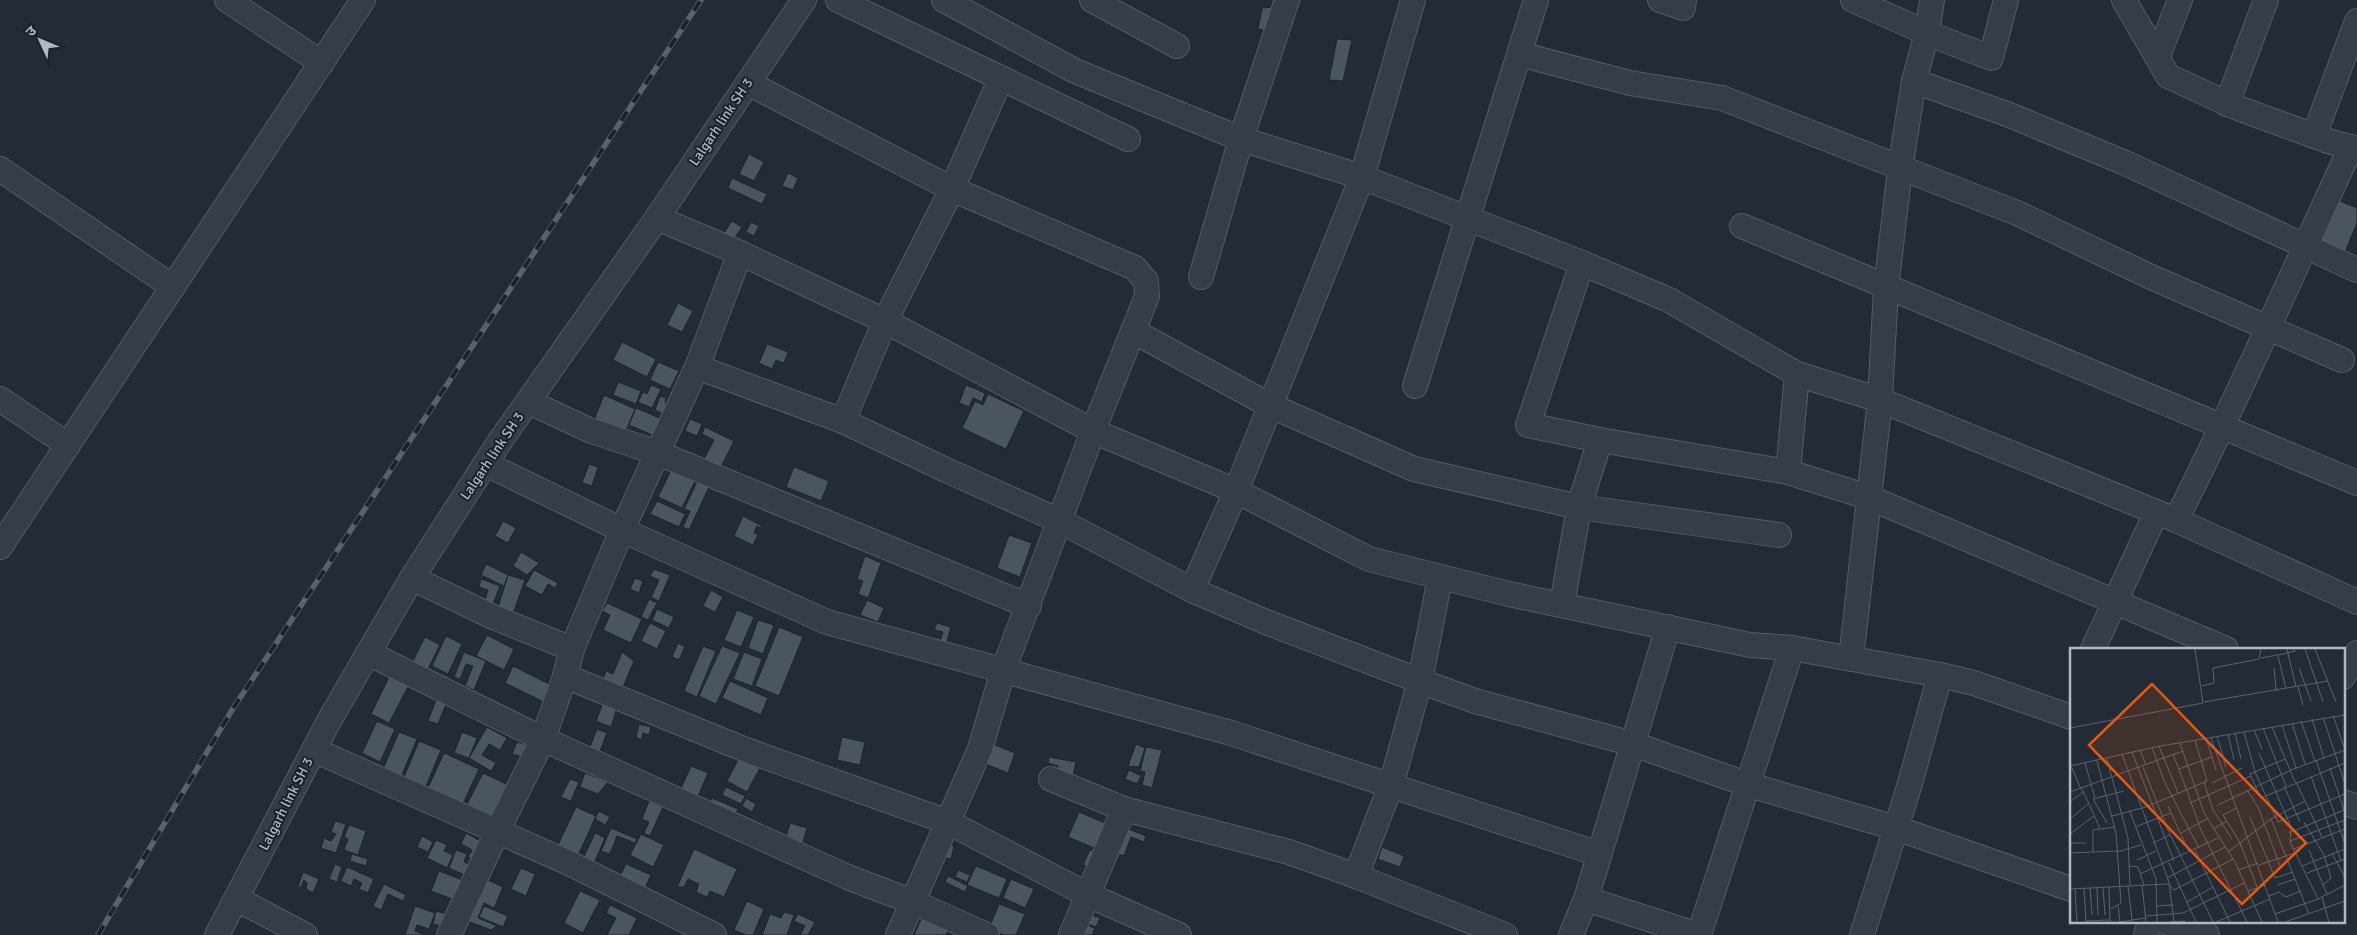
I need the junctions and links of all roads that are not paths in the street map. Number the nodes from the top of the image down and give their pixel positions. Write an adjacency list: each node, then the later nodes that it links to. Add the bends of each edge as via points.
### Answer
1 (227, 0): 23 (street)
2 (363, 0): 23 (street)
3 (804, 0): 26 (street, Lalgarh link SH 3)
4 (838, 0): 24 (street)
5 (944, 0): 30 (street, via 1075,71)
6 (1092, 0): 20 (street)
7 (1287, 0): 30 (street)
8 (1413, 0): 34 (street)
9 (1536, 0): 21 (street)
10 (1660, 0): 11 (street, via 1682,8)
11 (1684, 0)
12 (1853, 0): 19 (street)
13 (1932, 0): 19 (street)
14 (2006, 0): 19 (street, via 1990,58)
15 (2124, 0): 22 (street)
16 (2180, 0): 22 (street)
17 (2266, 0): 27 (street)
18 (2357, 21): 28 (street)
19 (1926, 34): 25 (street)
20 (1177, 46)
21 (1519, 54): 33 (street, via 1630,82 1722,98); 36 (street)
22 (2158, 56): 27 (street, via 2168,76)
23 (322, 63): 44 (street)
24 (1001, 78): 29 (street); 35 (street)
25 (1914, 81): 33 (street); 39 (street, via 2008,114 2123,162)
26 (748, 83): 35 (street); 37 (street, Lalgarh link SH 3)
27 (2227, 104): 28 (street)
28 (2314, 136): 31 (street)
29 (1128, 139)
30 (1241, 139): 34 (street); 43 (street)
31 (2354, 148): 39 (street)
32 (0, 169): 44 (street)
33 (1900, 169): 45 (street); 47 (street, via 2017,213)
34 (1362, 178): 36 (street); 56 (street)
35 (952, 189): 46 (street); 48 (street, via 1135,268 1146,281 1147,296)
36 (1466, 217): 41 (street); 52 (street)
37 (656, 218): 40 (street); 55 (street, Lalgarh link SH 3)
38 (1742, 226): 45 (street)
39 (2304, 247): 42 (street); 47 (street)
40 (740, 253): 46 (street); 50 (street)
41 (1582, 264): 51 (street, via 1669,300); 60 (street, via 1528,425)
42 (2357, 270)
43 (1201, 276)
44 (173, 287): 61 (street)
45 (1886, 288): 54 (street); 58 (street)
46 (885, 321): 57 (street); 59 (street)
47 (2267, 326): 49 (street); 58 (street)
48 (1133, 331): 56 (street); 59 (street)
49 (2342, 360)
50 (698, 367): 57 (street); 62 (street)
51 (1797, 374): 54 (street); 64 (street)
52 (1415, 386)
53 (0, 398): 61 (street)
54 (1880, 400): 67 (street); 69 (street)
55 (529, 402): 62 (street, via 589,430); 63 (street, Lalgarh link SH 3)
56 (1269, 405): 66 (street); 68 (street, via 1414,469)
57 (843, 421): 70 (street)
58 (2223, 427): 65 (street); 69 (street)
59 (1093, 431): 66 (street); 70 (street)
60 (1600, 440): 64 (street); 68 (street)
61 (68, 445): 73 (street)
62 (658, 453): 71 (street); 80 (street)
63 (486, 464): 71 (street); 74 (street, Lalgarh link SH 3)
64 (1788, 472): 67 (street)
65 (2357, 483)
66 (1236, 491): 75 (street, via 1369,559); 76 (street)
67 (1868, 497): 77 (street); 88 (street)
68 (1579, 507): 72 (street); 79 (street)
69 (2166, 516): 77 (street); 78 (street)
70 (1060, 521): 76 (street); 80 (street)
71 (622, 530): 85 (street); 89 (street, via 827,622)
72 (1779, 535)
73 (0, 547)
74 (412, 578): 85 (street, via 491,616); 86 (street, Lalgarh link SH 3)
75 (1440, 578): 79 (street); 93 (street)
76 (1192, 590): 93 (street)
77 (2115, 600): 83 (street); 84 (street)
78 (2357, 602)
79 (1562, 605): 81 (street)
80 (1029, 606): 89 (street)
81 (1668, 627): 82 (street, via 1750,645); 96 (street)
82 (1792, 648): 88 (street); 100 (street)
83 (2093, 648)
84 (2224, 648)
85 (572, 649): 92 (street)
86 (368, 653): 95 (street); 97 (street, Lalgarh link SH 3)
87 (2357, 653): 91 (street)
88 (1851, 659): 90 (street)
89 (1003, 671): 99 (street, via 1231,733); 104 (street, via 980,749)
90 (1940, 675): 94 (street); 105 (street)
91 (2344, 675)
92 (565, 676): 95 (street); 104 (street, via 746,750)
93 (1420, 681): 96 (street, via 1475,701); 99 (street)
94 (2068, 709)
95 (543, 739): 106 (street); 113 (street, via 850,878)
96 (1633, 744): 100 (street); 107 (street)
97 (314, 750): 106 (street); 111 (street, Lalgarh link SH 3)
98 (1051, 779): 103 (street)
99 (1391, 785): 107 (street); 108 (street)
100 (1749, 785): 105 (street); 126 (street)
101 (2344, 802): 102 (street)
102 (2357, 806)
103 (1124, 809): 108 (street, via 1289,852); 110 (street)
104 (948, 822): 110 (street); 113 (street)
105 (1896, 828): 109 (street); 127 (street)
106 (497, 832): 118 (street); 119 (street, via 569,863)
107 (1599, 854): 112 (street)
108 (1356, 876): 124 (street)
109 (2070, 889)
110 (1088, 895): 122 (street); 123 (street)
111 (237, 899): 116 (street, Lalgarh link SH 3); 117 (street)
112 (1586, 899): 125 (street); 126 (street)
113 (913, 902): 120 (street); 121 (street)
114 (2150, 922): 128 (street)
115 (2166, 922): 129 (street)
116 (217, 935)
117 (304, 935)
118 (449, 935)
119 (714, 935)
120 (898, 935)
121 (988, 935)
122 (1070, 935)
123 (1179, 935)
124 (1505, 935)
125 (1571, 935)
126 (1699, 935)
127 (1862, 935)
128 (2146, 935)
129 (2207, 935)

